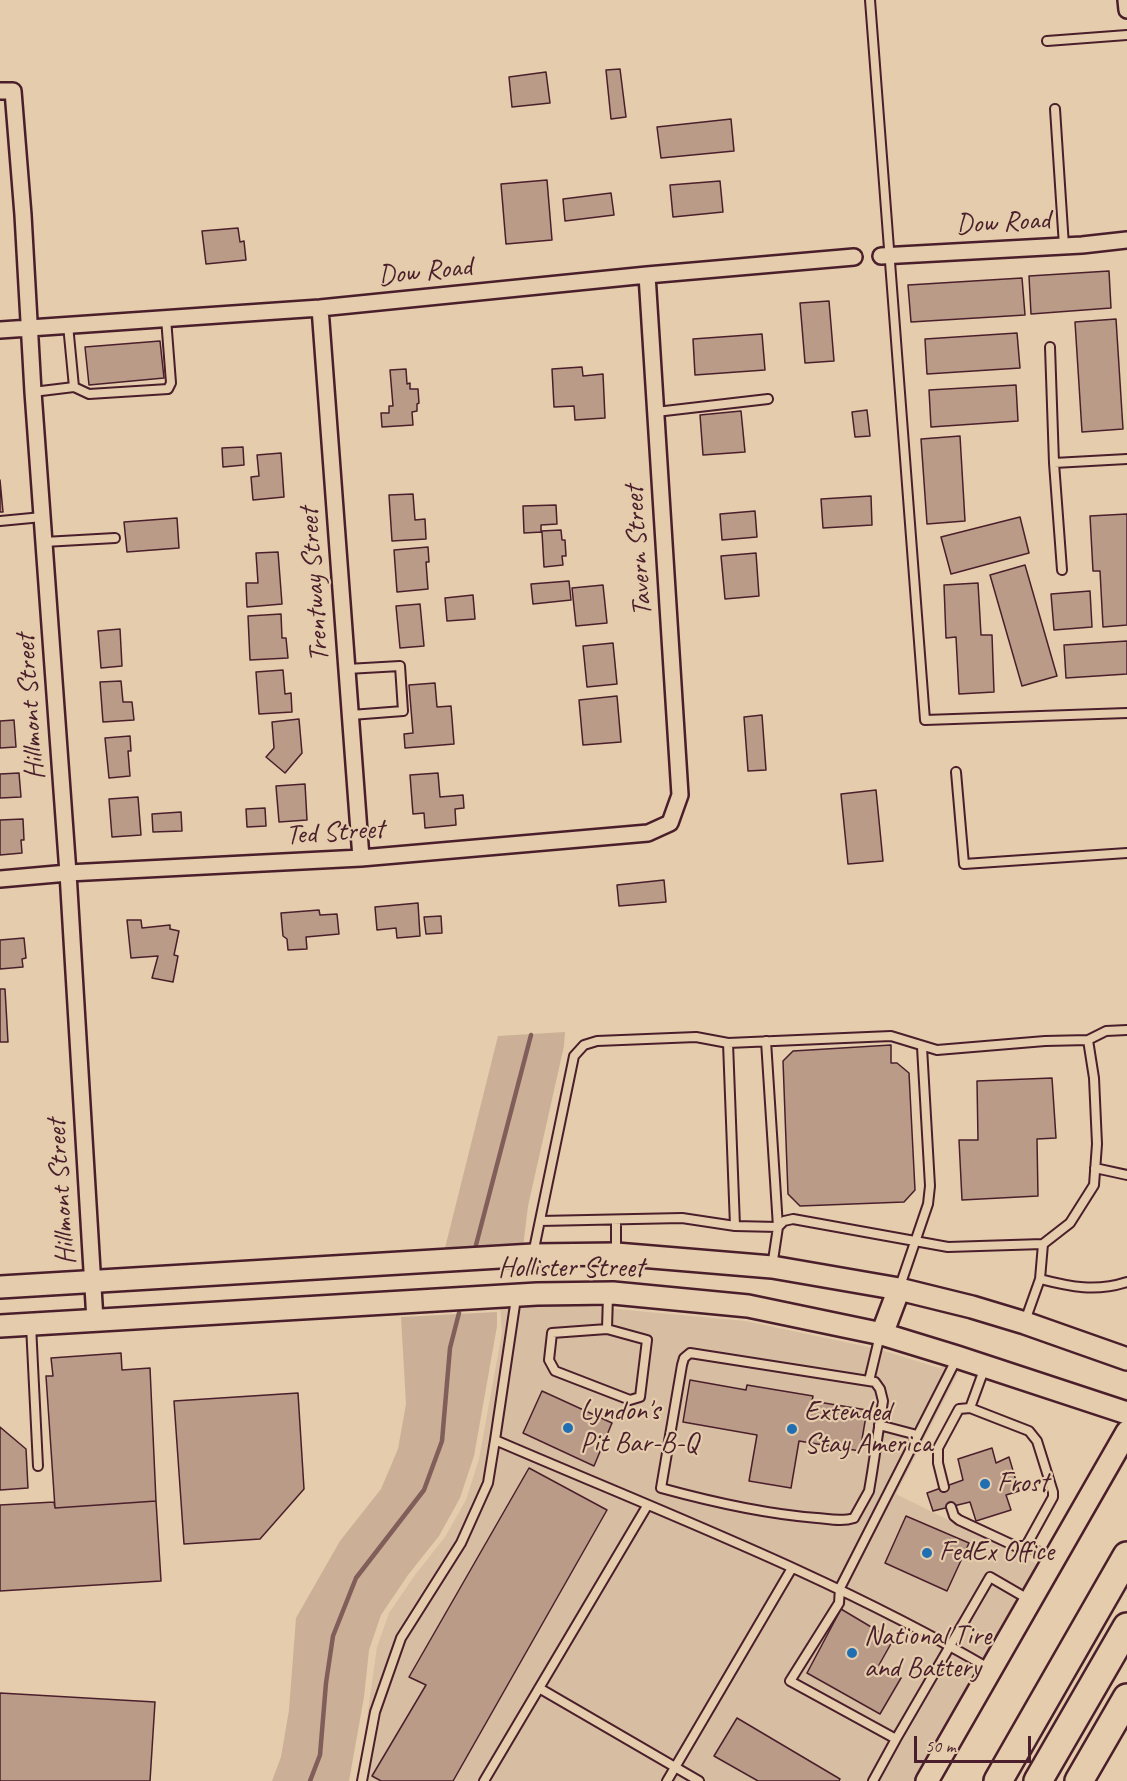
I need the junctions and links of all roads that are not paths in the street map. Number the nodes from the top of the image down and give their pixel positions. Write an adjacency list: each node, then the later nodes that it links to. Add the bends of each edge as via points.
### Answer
1 (870, 0): 10 (lane, via 886,232)
2 (1126, 0): 3 (street)
3 (1127, 10)
4 (1127, 35): 5 (lane)
5 (1047, 41)
6 (6, 91): 16 (street, Hillmont Street, via 23,215)
7 (1055, 109): 9 (lane)
8 (1127, 240): 9 (street, Dow Road)
9 (1064, 246): 10 (street, Dow Road)
10 (884, 255): 31 (lane, via 891,294 924,720)
11 (854, 257): 12 (street, Dow Road)
12 (647, 275): 13 (street, Dow Road); 22 (street, Tavern Street)
13 (320, 308): 14 (street, Dow Road); 30 (street, Trentway Street)
14 (166, 318): 15 (street, Dow Road); 19 (lane, via 171,383 168,389 89,394)
15 (68, 325): 16 (street, Dow Road); 19 (lane)
16 (29, 328): 17 (street, Dow Road); 20 (street, Hillmont Street)
17 (0, 330)
18 (1050, 347): 24 (lane)
19 (74, 387): 20 (lane)
20 (33, 392): 25 (street, Hillmont Street)
21 (768, 399): 22 (lane)
22 (656, 412): 34 (street, Tavern Street, via 680,795)
23 (1127, 459): 24 (lane)
24 (1054, 463): 29 (lane)
25 (42, 517): 26 (lane); 28 (street, Hillmont Street)
26 (0, 521)
27 (115, 538): 28 (lane)
28 (44, 542): 37 (street, Hillmont Street)
29 (1062, 570)
30 (347, 669): 32 (street, Trentway Street); 32 (lane, via 400,666 403,711)
31 (1127, 713)
32 (351, 715): 36 (street, Trentway Street)
33 (956, 772): 35 (lane, via 964,864)
34 (670, 823): 36 (street, Ted Street, via 648,833)
35 (1127, 853)
36 (361, 858): 37 (street, Ted Street)
37 (68, 873): 38 (street, Ted Street); 56 (street, Hillmont Street)
38 (0, 879)
39 (1127, 1030): 40 (lane, via 1106,1031)
40 (1088, 1040): 43 (lane, via 937,1050); 44 (lane, via 1094,1089)
41 (766, 1041): 42 (lane); 43 (lane, via 891,1036); 49 (lane)
42 (728, 1043): 47 (lane, via 696,1037 608,1041 591,1043 579,1051 574,1056); 48 (lane)
43 (922, 1047): 50 (lane, via 930,1186)
44 (1095, 1168): 45 (lane); 51 (lane, via 1094,1185 1070,1223)
45 (1127, 1175)
46 (616, 1220): 47 (lane); 48 (lane, via 682,1218); 52 (lane)
47 (540, 1221): 53 (lane)
48 (735, 1226): 49 (lane)
49 (778, 1227): 50 (lane, via 793,1219); 54 (lane)
50 (915, 1241): 51 (lane, via 948,1246); 59 (lane)
51 (1043, 1244): 55 (lane)
52 (616, 1254): 53 (main road, Hollister Street); 54 (main road, Hollister Street)
53 (533, 1255): 56 (main road, Hollister Street)
54 (771, 1267): 59 (main road, Hollister Street)
55 (1040, 1279): 57 (lane, via 1074,1288 1113,1287); 63 (lane)
56 (93, 1282): 58 (main road, Hollister Street); 62 (street, Hillmont Street)
57 (1127, 1282)
58 (0, 1287)
59 (899, 1289): 63 (main road, Hollister Street); 67 (main road)
60 (608, 1293): 61 (main road, Hollister Street); 66 (lane); 67 (main road, Hollister Street, via 748,1306)
61 (517, 1295): 62 (main road, Hollister Street); 77 (lane)
62 (95, 1320): 64 (main road, Hollister Street)
63 (1025, 1323): 69 (main road, Hollister Street)
64 (31, 1324): 65 (main road, Hollister Street); 78 (lane)
65 (0, 1326)
66 (607, 1329): 66 (lane, via 647,1340 640,1397 630,1400 555,1371 549,1360 552,1333)
67 (881, 1334): 68 (main road, Hollister Street); 71 (lane)
68 (957, 1357): 70 (main road, Hollister Street); 76 (lane)
69 (1127, 1359)
70 (986, 1366): 72 (lane); 73 (main road, Hollister Street)
71 (869, 1381): 74 (lane, via 878,1384 883,1401); 74 (lane, via 690,1353 682,1365 661,1488 747,1509 847,1521 854,1518 869,1491)
72 (970, 1408): 80 (lane, via 959,1409 938,1448); 84 (lane, via 1029,1431 1037,1441 1053,1497)
73 (1127, 1413)
74 (879, 1425): 76 (lane)
75 (1127, 1432): 81 (main road)
76 (917, 1435): 88 (lane)
77 (495, 1440): 82 (lane); 97 (lane, via 488,1483 461,1543 401,1638 375,1712)
78 (38, 1466)
79 (1127, 1468): 81 (main road, via 1120,1469)
80 (945, 1487)
81 (1095, 1491): 86 (main road)
82 (647, 1506): 87 (lane); 93 (lane)
83 (951, 1507): 84 (lane, via 959,1520 1015,1546)
84 (1026, 1546): 86 (lane)
85 (1127, 1556): 103 (highway)
86 (1055, 1559): 89 (main road)
87 (792, 1568): 88 (lane); 96 (lane)
88 (840, 1588): 91 (lane); 95 (lane, via 839,1603 790,1681)
89 (1031, 1600): 91 (lane, via 990,1577); 92 (main road)
90 (1127, 1627): 104 (highway)
91 (950, 1646): 92 (lane); 95 (lane)
92 (991, 1670): 102 (main road)
93 (539, 1688): 96 (lane); 98 (lane)
94 (1127, 1698): 105 (highway)
95 (896, 1739): 101 (lane)
96 (675, 1767): 99 (lane); 100 (lane)
97 (362, 1781)
98 (484, 1781)
99 (667, 1781)
100 (699, 1781)
101 (873, 1781)
102 (927, 1781)
103 (998, 1781)
104 (1038, 1781)
105 (1079, 1781)

